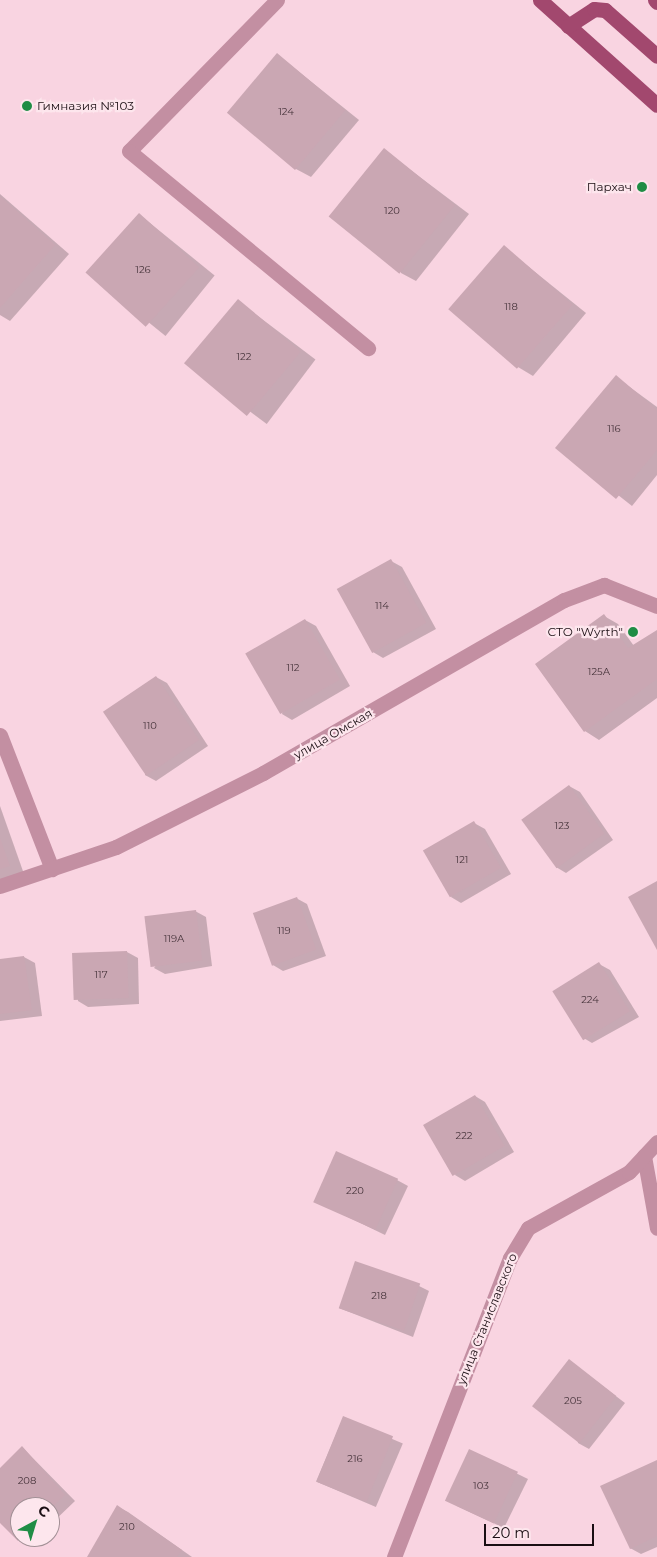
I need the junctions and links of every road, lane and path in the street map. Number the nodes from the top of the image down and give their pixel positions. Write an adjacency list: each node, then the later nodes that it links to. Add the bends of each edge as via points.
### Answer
1 (277, 0): 6 (street, via 129,151)
2 (540, 0): 3 (main road)
3 (568, 26): 4 (main road, via 594,9 605,10); 5 (main road)
4 (657, 56)
5 (657, 106)
6 (368, 348)
7 (657, 606): 9 (street, улица Омская, via 604,585 564,600 263,773 116,847)
8 (0, 735): 9 (street)
9 (52, 868): 10 (street, улица Омская)
10 (0, 886)
11 (657, 1142): 12 (street, улица Станиславского)
12 (644, 1156): 13 (street); 14 (street, улица Станиславского, via 629,1172 528,1228 523,1236 510,1258)
13 (657, 1228)
14 (394, 1557)

